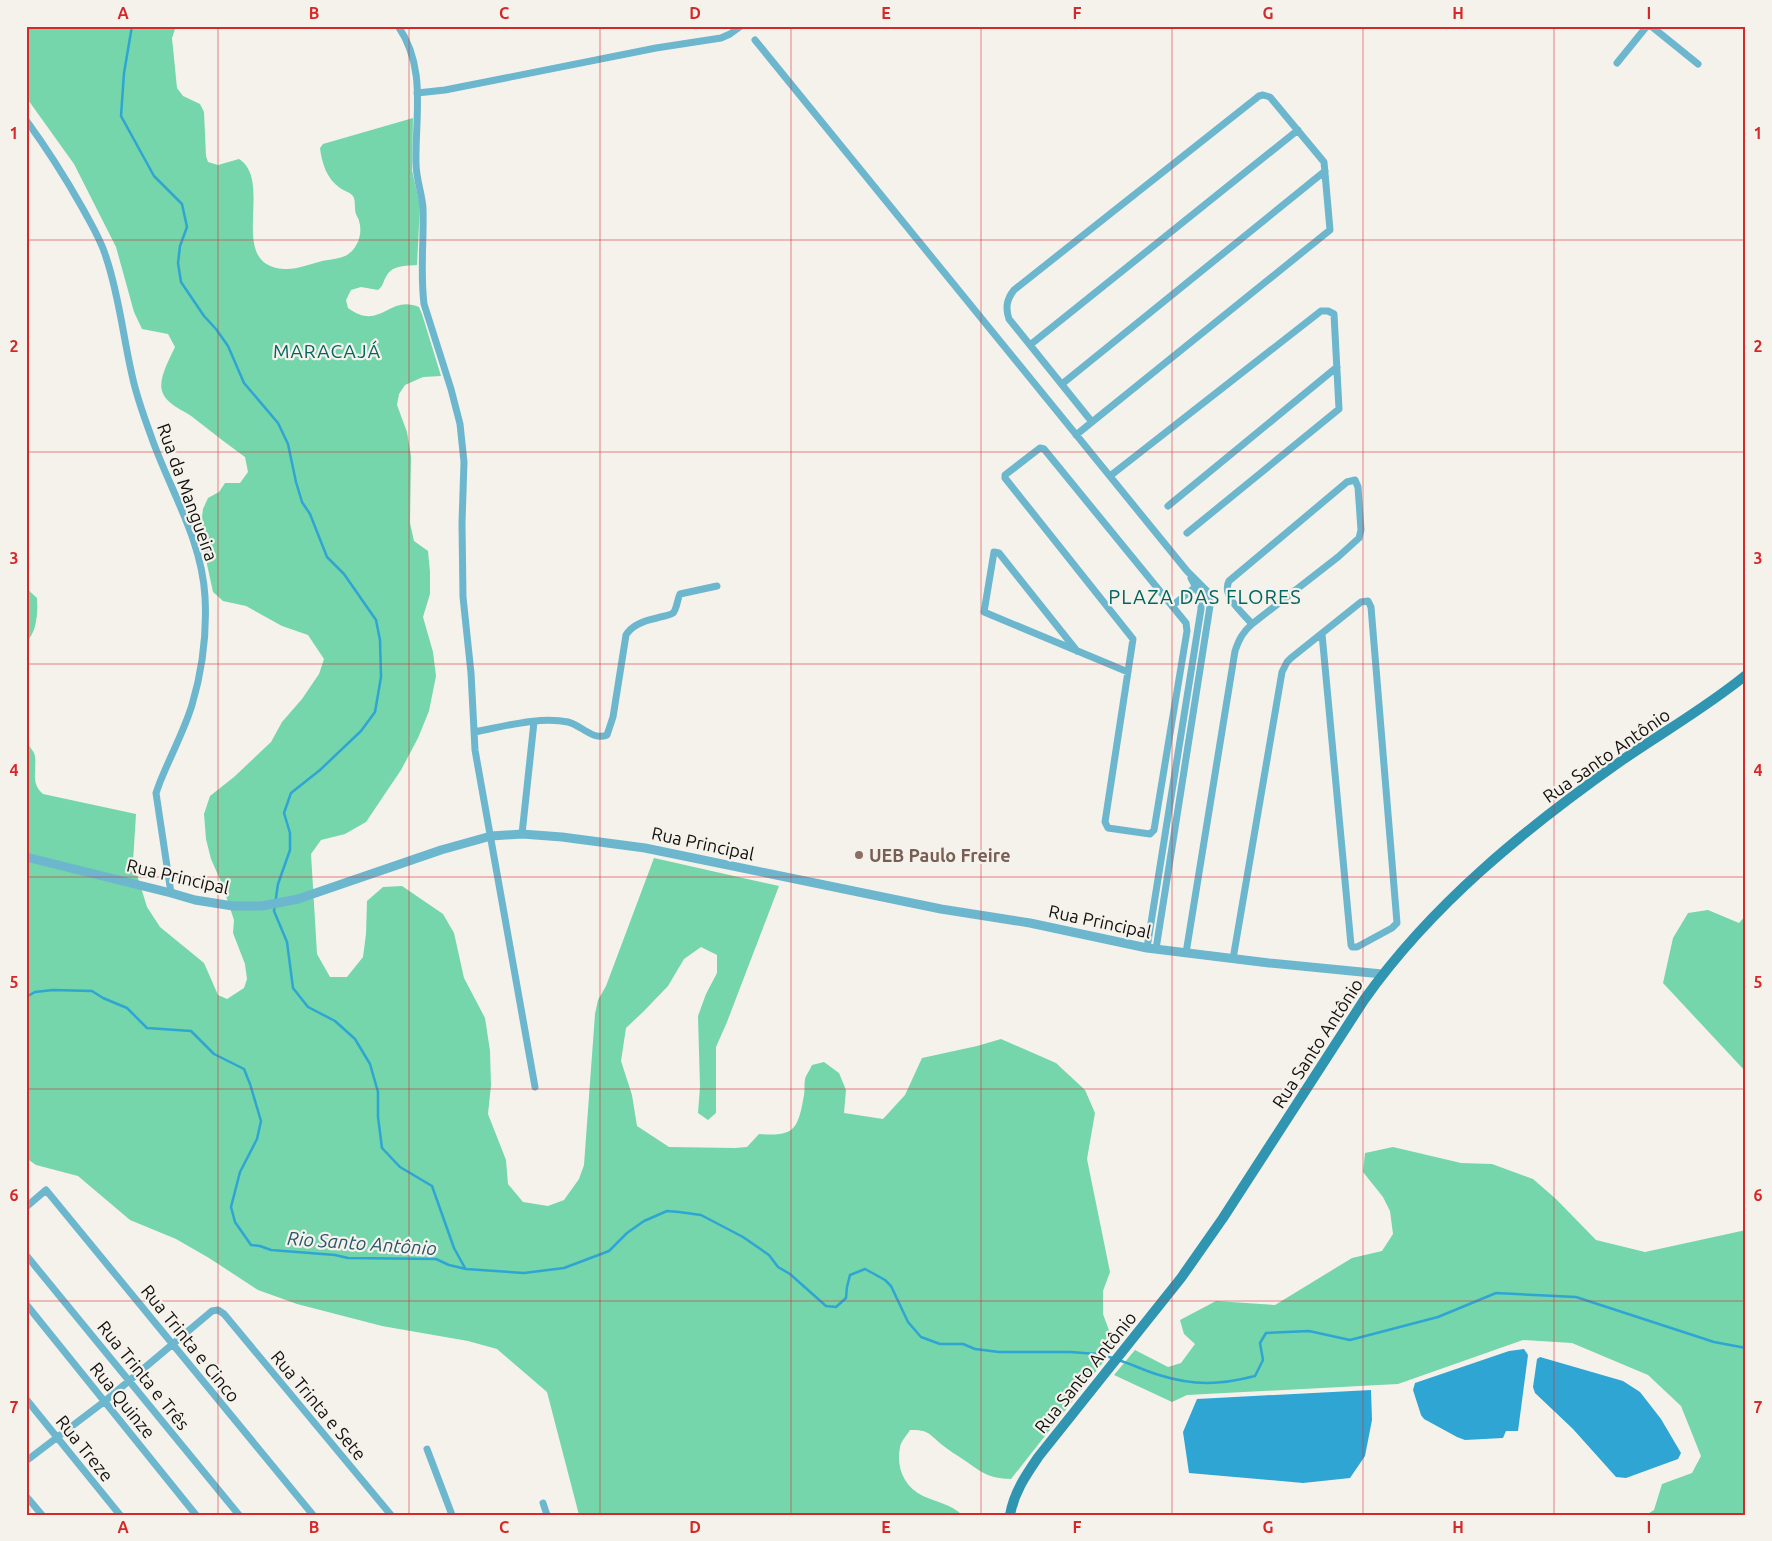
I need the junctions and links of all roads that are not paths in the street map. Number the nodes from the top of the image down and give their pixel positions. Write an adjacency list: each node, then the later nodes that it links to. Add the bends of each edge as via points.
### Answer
1 (398, 26): 8 (street, via 412,50)
2 (741, 26): 4 (street)
3 (1649, 26): 6 (street); 7 (street)
4 (732, 29): 8 (street, via 720,38)
5 (755, 40): 16 (street)
6 (1617, 63)
7 (1698, 64)
8 (418, 93): 29 (street, via 416,164 422,201 424,304 456,405 462,443 463,597)
9 (26, 120): 33 (street, Rua da Mangueira, via 51,153 106,255 132,376 150,434 191,531 202,571 205,619 202,662 192,707 156,794)
10 (1298, 130): 11 (street, via 1324,162); 12 (street); 12 (street, via 1270,97 1259,96 1014,290 1006,312)
11 (1325, 171): 14 (street); 15 (street, via 1330,230)
12 (1030, 346): 14 (street)
13 (1337, 367): 17 (street, via 1334,314 1321,311); 18 (street); 19 (street, via 1339,409)
14 (1062, 384): 15 (street)
15 (1092, 422): 16 (street)
16 (1076, 435): 17 (street)
17 (1110, 476): 20 (street)
18 (1168, 506)
19 (1187, 533)
20 (1198, 585): 22 (street); 34 (street, via 1201,609)
21 (717, 586): 28 (street, via 680,594 672,614 654,618 628,631 607,735 597,736 566,722)
22 (1172, 606): 26 (street, via 1186,623 1187,631 1154,830 1150,834 1108,828 1105,822); 26 (street, via 1044,449 1040,448 1005,475 1006,481 1133,640)
23 (1252, 624): 23 (street, via 1359,538 1361,530 1355,480 1347,482 1229,582 1226,587 1228,595); 35 (street, via 1239,638 1235,651)
24 (1322, 634): 24 (street, via 1360,602 1368,601 1398,920 1392,928 1355,948 1350,942); 36 (street, via 1287,662 1282,672)
25 (1077, 651): 25 (street, via 984,612 994,552 999,553); 26 (street)
26 (1128, 672)
27 (1746, 675): 37 (main road, Rua Santo Antônio, via 1591,783 1519,839 1446,903)
28 (534, 722): 29 (street); 30 (street)
29 (474, 732): 31 (street, via 477,768)
30 (522, 834): 31 (street, Rua Principal); 34 (street, Rua Principal, via 562,836 644,848)
31 (490, 836): 33 (street, Rua Principal, via 281,903 233,906); 38 (street)
32 (26, 857): 33 (street, Rua Principal)
33 (171, 893)
34 (1151, 949): 35 (street, Rua Principal)
35 (1186, 954): 36 (street, Rua Principal)
36 (1233, 959): 37 (street, Rua Principal)
37 (1382, 974): 59 (main road, Rua Santo Antônio, via 1181,1278 1025,1476 1013,1499)
38 (535, 1087)
39 (26, 1207): 42 (street, Rua Trinta e Cinco, via 46,1190)
40 (26, 1255): 43 (street, Rua Trinta e Três)
41 (26, 1304): 45 (street, Rua Quinze)
42 (173, 1345): 43 (street); 55 (street, Rua Trinta e Cinco); 56 (street, Rua Trinta e Sete, via 212,1311 224,1314)
43 (130, 1381): 45 (street); 54 (street, Rua Trinta e Três)
44 (26, 1399): 46 (street, Rua Treze)
45 (105, 1402): 46 (street); 53 (street, Rua Quinze)
46 (57, 1438): 48 (street); 52 (street, Rua Treze)
47 (427, 1449): 57 (street)
48 (26, 1461)
49 (26, 1496): 51 (street)
50 (543, 1503): 58 (street)
51 (40, 1514)
52 (120, 1515)
53 (196, 1515)
54 (239, 1515)
55 (313, 1515)
56 (391, 1515)
57 (452, 1515)
58 (547, 1515)
59 (1010, 1515)

